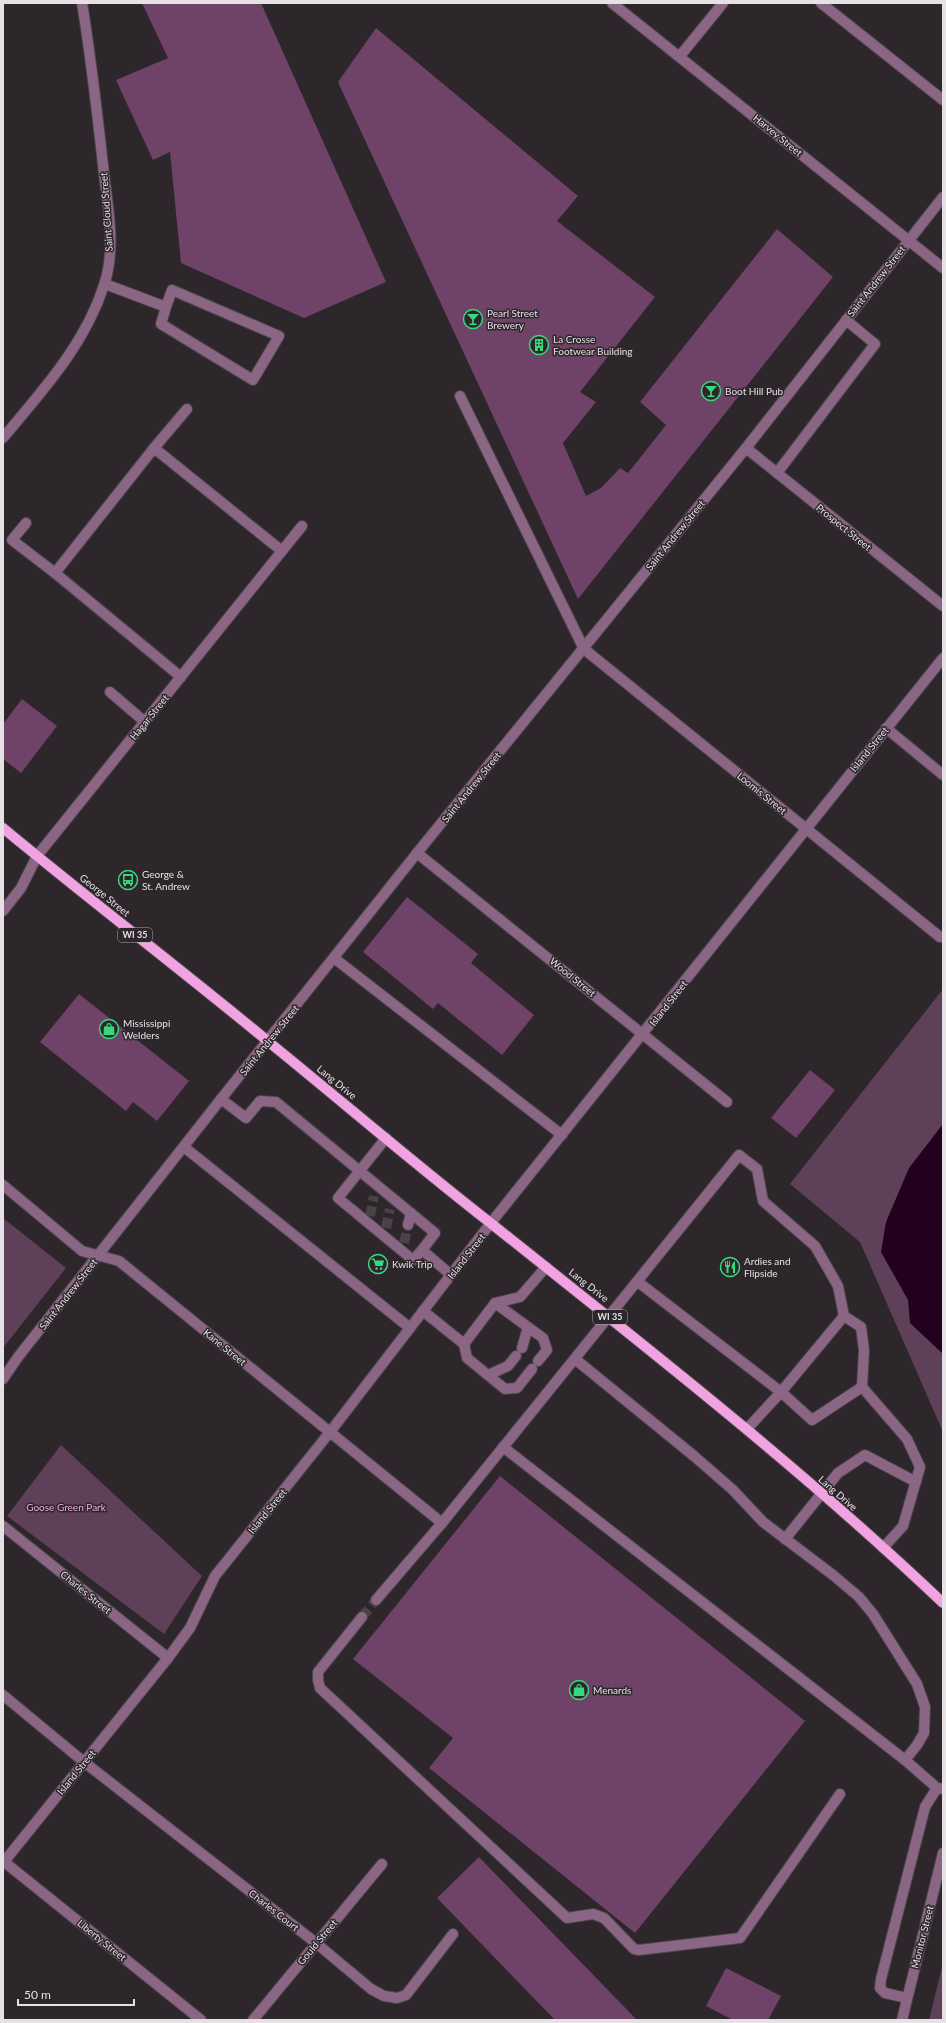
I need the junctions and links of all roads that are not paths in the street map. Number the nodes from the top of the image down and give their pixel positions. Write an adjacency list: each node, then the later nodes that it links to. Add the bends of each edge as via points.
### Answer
1 (82, 3): 10 (street, Saint Cloud Street, via 92,61 109,226 110,254)
2 (612, 3): 5 (street, Harvey Street)
3 (723, 3): 5 (street)
4 (821, 3): 6 (street)
5 (680, 56): 8 (street, Harvey Street)
6 (943, 100)
7 (943, 197): 8 (street, Saint Andrew Street)
8 (908, 240): 9 (street, Harvey Street); 12 (street, Saint Andrew Street)
9 (943, 268)
10 (105, 284): 11 (street); 15 (street, Saint Cloud Street, via 79,340 52,379)
11 (166, 307): 11 (street, via 172,290 279,336 253,380 161,324)
12 (846, 320): 17 (street, Saint Andrew Street); 18 (street, via 875,344)
13 (460, 396): 24 (street)
14 (187, 409): 16 (street)
15 (3, 438)
16 (154, 448): 21 (street); 22 (street)
17 (746, 448): 18 (street, Prospect Street); 24 (street, Saint Andrew Street)
18 (777, 473): 23 (street, Prospect Street)
19 (26, 523): 22 (street, via 12,540)
20 (302, 526): 21 (street, Hagar Street)
21 (282, 552): 26 (street, Hagar Street)
22 (55, 573): 26 (street)
23 (943, 606)
24 (584, 649): 32 (street, Loomis Street); 33 (street, Saint Andrew Street)
25 (943, 658): 29 (street, Island Street)
26 (181, 677): 28 (street, Hagar Street)
27 (110, 692): 28 (street)
28 (145, 722): 34 (street, Hagar Street)
29 (886, 728): 30 (street); 32 (street, Island Street)
30 (943, 775)
31 (3, 828): 34 (main road, George Street / WI 35)
32 (805, 828): 36 (street, Loomis Street); 38 (street, Island Street)
33 (417, 853): 37 (street, Saint Andrew Street); 38 (street, Wood Street)
34 (37, 856): 35 (street, Hagar Street, via 21,888); 39 (main road, George Street / WI 35)
35 (3, 912)
36 (940, 937)
37 (334, 958): 39 (street, Saint Andrew Street); 42 (street)
38 (644, 1034): 41 (street, Wood Street); 42 (street, Island Street)
39 (268, 1041): 40 (street, Saint Andrew Street); 43 (main road, Lang Drive / WI 35)
40 (221, 1099): 44 (street, Saint Andrew Street); 45 (street, via 246,1118 260,1101 276,1102)
41 (727, 1102)
42 (562, 1135): 52 (street, Island Street)
43 (386, 1138): 45 (street); 52 (main road, Lang Drive / WI 35)
44 (184, 1147): 55 (street, Saint Andrew Street); 64 (street)
45 (360, 1171): 47 (street); 54 (street, via 338,1198 386,1232 413,1260)
46 (3, 1185): 55 (street, Kane Street, via 82,1251)
47 (376, 1185): 48 (street); 49 (street)
48 (374, 1196)
49 (392, 1198): 50 (street); 51 (street)
50 (390, 1209)
51 (410, 1213): 53 (street); 54 (street, via 435,1233)
52 (490, 1224): 56 (main road, Lang Drive / WI 35); 57 (street, Island Street)
53 (408, 1225)
54 (422, 1250): 57 (street)
55 (98, 1255): 68 (street, Saint Andrew Street); 72 (street, Kane Street, via 119,1261)
56 (546, 1267): 59 (street, via 520,1298); 61 (main road, Lang Drive / WI 35)
57 (451, 1275): 60 (street, Island Street)
58 (638, 1282): 61 (street); 62 (street, via 739,1155 757,1169 763,1200 815,1246 838,1286); 70 (street)
59 (495, 1303): 63 (street); 65 (street)
60 (423, 1311): 64 (street, Island Street); 65 (street)
61 (609, 1316): 66 (street); 71 (main road, Lang Drive / WI 35)
62 (844, 1316): 69 (street, via 861,1327 864,1350); 70 (street)
63 (528, 1327): 67 (street, via 519,1352 508,1366); 67 (street, via 543,1338 547,1350 517,1388 505,1390)
64 (410, 1328): 72 (street, Island Street)
65 (464, 1344): 67 (street, via 467,1358)
66 (575, 1359): 73 (street); 78 (street, via 694,1456 733,1490 763,1522)
67 (488, 1375)
68 (3, 1379)
69 (862, 1388): 70 (street, via 812,1420); 74 (street, via 907,1440 920,1467)
70 (781, 1392): 71 (street)
71 (747, 1429): 75 (main road, Lang Drive / WI 35)
72 (330, 1432): 76 (street, Kane Street); 83 (street, Island Street, via 215,1576 190,1628)
73 (503, 1447): 76 (street); 85 (street)
74 (916, 1482): 75 (street, via 865,1455 838,1473); 79 (street, via 903,1526)
75 (821, 1493): 78 (street); 79 (main road, Lang Drive / WI 35)
76 (442, 1523): 80 (street)
77 (3, 1526): 83 (street, Charles Street)
78 (786, 1539): 85 (street, via 859,1597 873,1614 917,1684 925,1707 924,1733 918,1746)
79 (884, 1548): 81 (main road, Lang Drive / WI 35)
80 (376, 1600)
81 (943, 1603)
82 (362, 1617): 88 (street, via 318,1672 320,1688 567,1918 593,1914 604,1918 634,1949 740,1938)
83 (168, 1658): 86 (street, Island Street)
84 (3, 1695): 86 (street, Charles Court)
85 (905, 1760): 87 (street)
86 (84, 1762): 90 (street, Island Street); 93 (street, Charles Court)
87 (940, 1788): 94 (street, via 925,1807 880,1988 885,1993)
88 (840, 1794)
89 (943, 1853): 94 (street, Monitor Street)
90 (3, 1862): 95 (street, Liberty Street)
91 (382, 1864): 93 (street, Gould Street)
92 (453, 1934): 93 (street, Charles Court, via 413,1986 406,1994 397,1998 384,1996 371,1989)
93 (316, 1943): 96 (street, Gould Street)
94 (907, 1998): 97 (street, Monitor Street)
95 (201, 2020)
96 (253, 2020)
97 (902, 2020)

